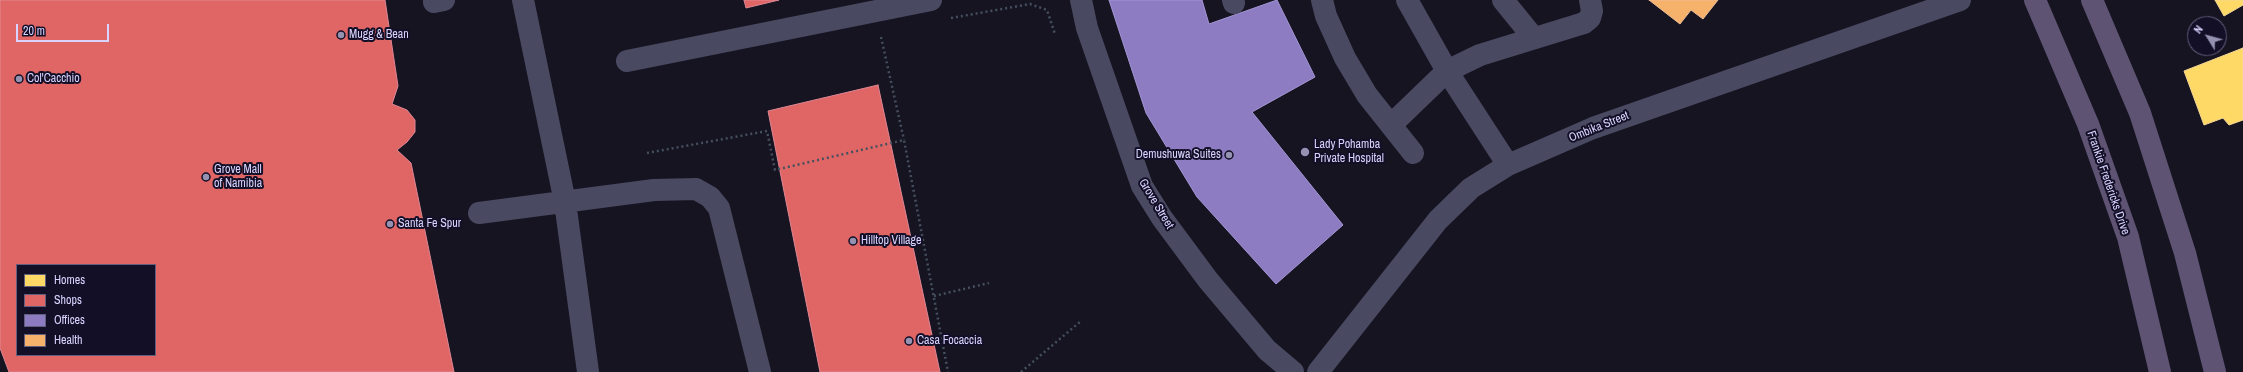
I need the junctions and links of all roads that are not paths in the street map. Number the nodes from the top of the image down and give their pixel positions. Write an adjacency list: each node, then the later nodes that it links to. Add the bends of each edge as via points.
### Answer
1 (523, 0): 17 (street)
2 (932, 0): 12 (street)
3 (1081, 0): 21 (street, Grove Street, via 1087,28 1142,186 1162,218 1208,280 1267,350)
4 (1322, 0): 14 (street, via 1326,16 1345,58 1367,95)
5 (1407, 0): 13 (street)
6 (1503, 0): 11 (street)
7 (1590, 0): 11 (street, via 1592,11 1590,18 1584,23)
8 (1960, 0): 16 (street, Ombika Street, via 1593,128)
9 (2036, 0): 23 (main road, Frankie Fredericks Drive, via 2088,124 2128,237)
10 (2092, 0): 24 (main road, via 2140,113 2185,253)
11 (1534, 37): 13 (street, via 1480,55)
12 (627, 61)
13 (1447, 71): 14 (street); 16 (street)
14 (1390, 125): 15 (street)
15 (1413, 153)
16 (1508, 165): 22 (street, Ombika Street, via 1471,188 1438,220)
17 (565, 202): 18 (street); 19 (street); 20 (street, via 654,190 696,189 710,197 719,208)
18 (479, 213)
19 (588, 372)
20 (760, 372)
21 (1293, 372)
22 (1318, 372)
23 (2160, 372)
24 (2215, 372)

